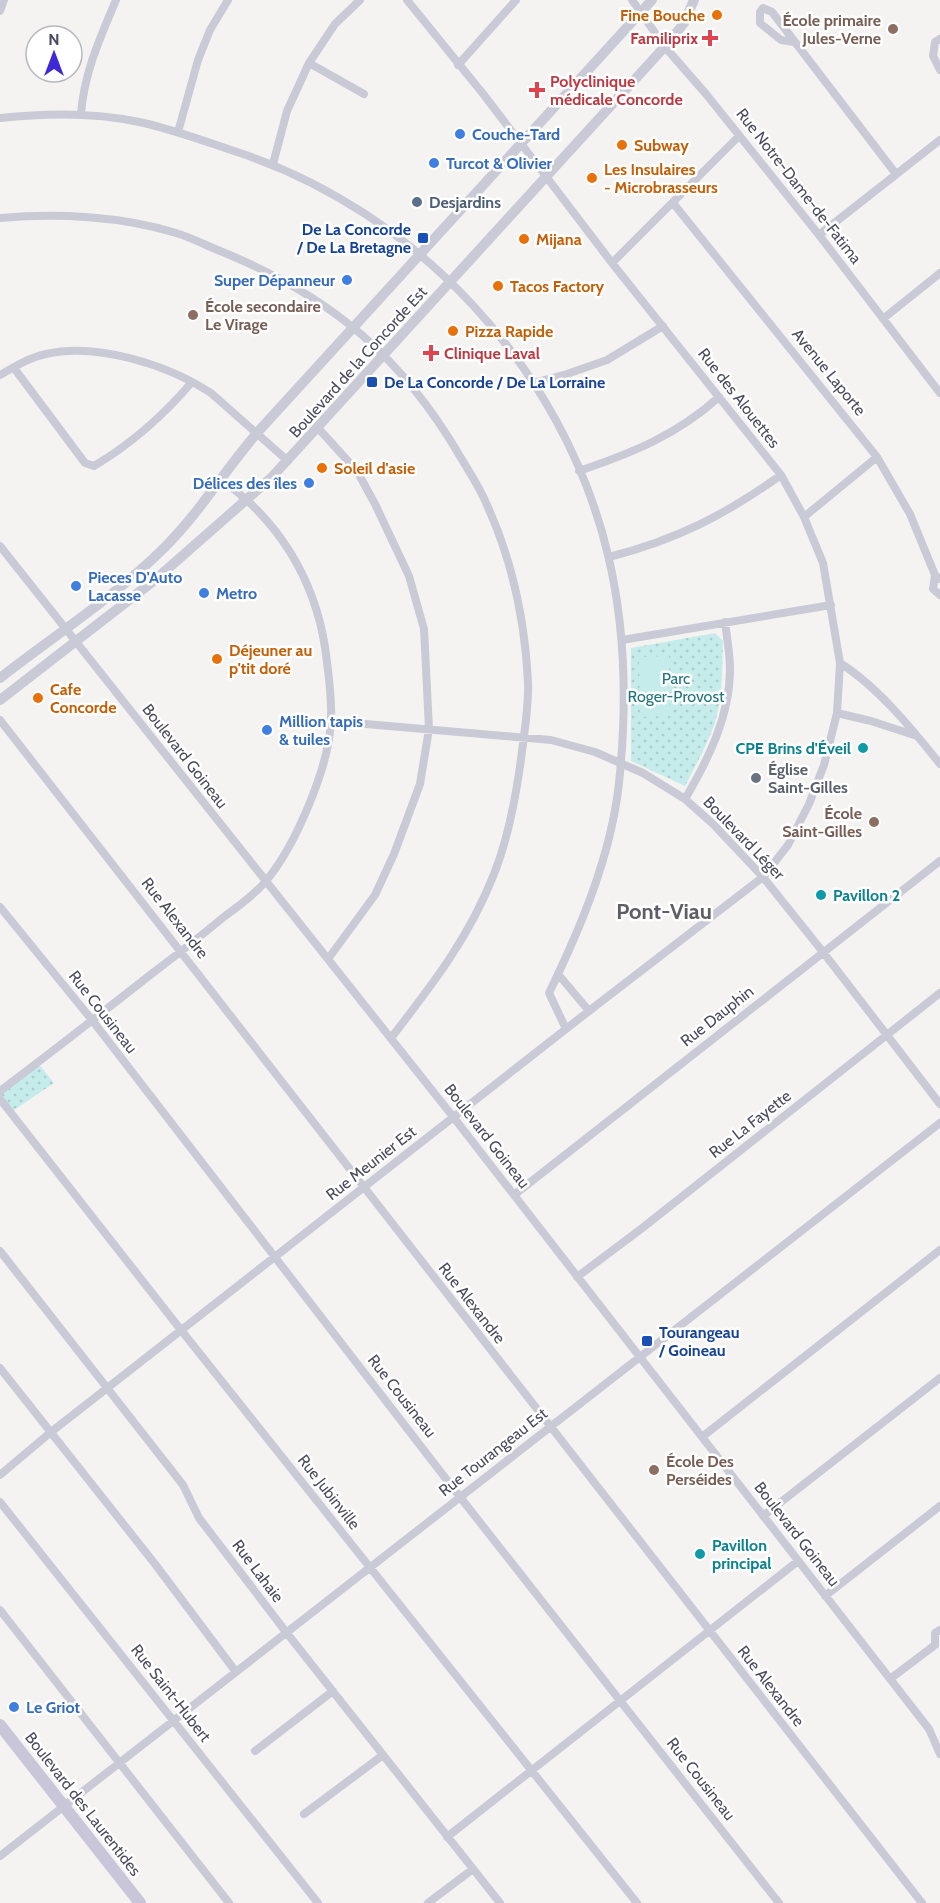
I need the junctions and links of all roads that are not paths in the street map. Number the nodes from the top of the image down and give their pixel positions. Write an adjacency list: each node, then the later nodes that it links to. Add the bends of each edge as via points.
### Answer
1 (4, 0): 10 (street)
2 (116, 0): 19 (street, via 90,62)
3 (228, 0): 21 (street, via 198,60)
4 (360, 0): 15 (street, via 335,24)
5 (406, 0): 16 (street, Rue des Alouettes)
6 (516, 0): 16 (street)
7 (632, 0): 11 (street, Rue Notre-Dame-de-Fatima)
8 (652, 0): 11 (street, Boulevard de la Concorde Est)
9 (694, 0): 14 (street, Boulevard de la Concorde Est, via 684,23)
10 (0, 11)
11 (641, 12): 14 (street, Rue Notre-Dame-de-Fatima); 24 (street, Boulevard de la Concorde Est)
12 (940, 39): 17 (street, via 935,42 933,56)
13 (794, 42): 13 (street, via 772,12 763,8 760,23 781,40); 26 (street)
14 (665, 47): 22 (street, Rue Notre-Dame-de-Fatima); 27 (street, Boulevard de la Concorde Est)
15 (309, 63): 18 (street); 25 (street, via 286,111)
16 (458, 65): 24 (street, Rue des Alouettes)
17 (940, 70)
18 (364, 94)
19 (81, 114): 20 (street); 21 (street)
20 (0, 118)
21 (178, 132): 25 (street)
22 (739, 136): 28 (street); 30 (street, Rue Notre-Dame-de-Fatima)
23 (940, 140): 26 (street)
24 (521, 144): 27 (street, Rue des Alouettes); 31 (street, Boulevard de la Concorde Est)
25 (273, 164): 31 (street, via 331,192)
26 (896, 174): 30 (street)
27 (547, 178): 32 (street, Rue des Alouettes); 34 (street, Boulevard de la Concorde Est)
28 (674, 203): 32 (street); 47 (street, Avenue Laporte)
29 (0, 218): 37 (street, via 62,215 176,233 259,267 301,290)
30 (819, 235): 35 (street, Rue Notre-Dame-de-Fatima)
31 (420, 255): 34 (street); 37 (street, Boulevard de la Concorde Est)
32 (612, 263): 36 (street, Rue des Alouettes)
33 (940, 273): 35 (street)
34 (450, 283): 38 (street, Boulevard de la Concorde Est); 42 (street, via 478,310)
35 (884, 318): 43 (street, Rue Notre-Dame-de-Fatima)
36 (663, 326): 42 (street, via 607,360); 44 (street, Rue des Alouettes)
37 (354, 328): 38 (street); 46 (street, Boulevard de la Concorde Est)
38 (385, 355): 45 (street, Boulevard de la Concorde Est); 71 (street, via 440,422 486,502 500,538 515,586 525,646 528,686)
39 (14, 368): 40 (street); 41 (street, via 47,353 86,350 144,362); 41 (street, via 85,464 94,466 154,421)
40 (0, 375)
41 (192, 382): 46 (street, via 222,401)
42 (533, 382): 49 (street)
43 (940, 393)
44 (719, 396): 49 (street, via 697,416 663,437); 50 (street, Rue des Alouettes)
45 (318, 428): 48 (street, Boulevard de la Concorde Est); 69 (street, via 357,471 409,576 424,629)
46 (257, 433): 48 (street); 51 (street, Boulevard de la Concorde Est)
47 (878, 457): 53 (street); 56 (street, Avenue Laporte, via 910,513)
48 (288, 461): 52 (street, Boulevard de la Concorde Est)
49 (579, 471): 55 (street)
50 (781, 475): 53 (street, Rue des Alouettes); 55 (street, via 712,520 641,549)
51 (220, 479): 52 (street); 60 (street, Boulevard de la Concorde Est, via 194,516 160,553)
52 (247, 500): 62 (street, Boulevard de la Concorde Est); 68 (street, via 296,560 311,593 327,663)
53 (804, 517): 58 (street, Rue des Alouettes, via 823,563)
54 (0, 546): 60 (street, Boulevard Goineau)
55 (609, 557): 61 (street)
56 (938, 577): 57 (street, Avenue Laporte, via 933,589)
57 (940, 595)
58 (831, 605): 59 (street); 63 (street, Rue des Alouettes)
59 (725, 622): 61 (street); 74 (street, via 730,669 726,703 705,765)
60 (65, 628): 62 (street, Boulevard Goineau); 64 (street, Boulevard de la Concorde Est)
61 (622, 640): 72 (street, via 625,701)
62 (76, 642): 65 (street, Boulevard de la Concorde Est); 77 (street, Boulevard Goineau)
63 (840, 663): 66 (street, Rue des Alouettes); 70 (street, via 859,675)
64 (0, 678)
65 (0, 700)
66 (837, 713): 70 (street); 76 (street, Rue des Alouettes, via 809,804 788,845)
67 (0, 720): 79 (street, Rue Alexandre)
68 (331, 721): 69 (street, Boulevard Léger); 77 (street, via 315,791 285,855)
69 (429, 729): 71 (street, Boulevard Léger); 81 (street, via 420,784 394,854 375,895)
70 (917, 736): 73 (street)
71 (524, 737): 72 (street, Boulevard Léger, via 596,752); 88 (street, via 516,794 495,872 450,962)
72 (620, 763): 74 (street, Boulevard Léger, via 643,772); 82 (street, via 619,786 601,865)
73 (940, 764)
74 (685, 799): 76 (street, Boulevard Léger)
75 (940, 861): 80 (street, Rue Dauphin)
76 (763, 877): 80 (street, Boulevard Léger); 84 (street, Rue Meunier Est)
77 (266, 882): 79 (street); 81 (street, Boulevard Goineau)
78 (0, 907): 85 (street, Rue Cousineau)
79 (182, 951): 85 (street); 94 (street, Rue Alexandre)
80 (823, 952): 87 (street, Boulevard Léger); 95 (street, Rue Dauphin)
81 (328, 959): 88 (street, Boulevard Goineau)
82 (558, 975): 84 (street); 86 (street, via 549,993)
83 (940, 993): 87 (street, Rue La Fayette)
84 (589, 1011): 86 (street, Rue Meunier Est)
85 (92, 1020): 89 (street); 98 (street, Rue Cousineau)
86 (566, 1029): 92 (street, Rue Meunier Est)
87 (886, 1035): 91 (street, Boulevard Léger); 99 (street, Rue La Fayette)
88 (391, 1038): 92 (street, Boulevard Goineau)
89 (0, 1091)
90 (0, 1098): 100 (street, Rue Jubinville)
91 (940, 1104)
92 (453, 1117): 94 (street, Rue Meunier Est); 95 (street, Boulevard Goineau)
93 (940, 1123): 101 (street, Rue Tourangeau Est)
94 (364, 1187): 98 (street, Rue Meunier Est); 105 (street, Rue Alexandre)
95 (514, 1194): 99 (street, Boulevard Goineau)
96 (940, 1250): 107 (street)
97 (0, 1251): 104 (street, Rue Lahaie)
98 (275, 1257): 100 (street, Rue Meunier Est); 109 (street, Rue Cousineau)
99 (577, 1277): 101 (street, Boulevard Goineau)
100 (181, 1330): 104 (street, Rue Meunier Est); 114 (street, Rue Jubinville)
101 (640, 1357): 105 (street, Rue Tourangeau Est); 107 (street, Boulevard Goineau)
102 (0, 1368): 106 (street)
103 (940, 1378): 112 (street)
104 (108, 1388): 106 (street, Rue Meunier Est); 119 (street, Rue Lahaie, via 183,1485 199,1518)
105 (550, 1427): 109 (street, Rue Tourangeau Est); 117 (street, Rue Alexandre)
106 (51, 1432): 108 (street, Rue Meunier Est); 121 (street)
107 (702, 1437): 112 (street, Boulevard Goineau)
108 (0, 1475)
109 (460, 1497): 114 (street, Rue Tourangeau Est); 124 (street, Rue Cousineau)
110 (0, 1502): 125 (street, Rue Saint-Hubert)
111 (940, 1506): 115 (street)
112 (763, 1516): 113 (street, Boulevard Goineau)
113 (798, 1561): 115 (street, Boulevard Goineau); 117 (street)
114 (369, 1568): 119 (street, Rue Tourangeau Est); 131 (street, Rue Jubinville)
115 (825, 1596): 122 (street, Boulevard Goineau)
116 (0, 1610): 130 (street)
117 (709, 1630): 124 (street); 144 (street, Rue Alexandre)
118 (940, 1630): 120 (street, via 935,1634)
119 (286, 1632): 121 (street, Rue Tourangeau Est); 123 (street, Rue Lahaie)
120 (938, 1646): 122 (street)
121 (236, 1672): 125 (street, Rue Tourangeau Est)
122 (890, 1679): 128 (street, Boulevard Goineau, via 929,1729)
123 (333, 1691): 127 (street); 129 (street, Rue Lahaie)
124 (620, 1700): 131 (street); 143 (street, Rue Cousineau)
125 (174, 1721): 130 (street, Rue Tourangeau Est); 139 (street, Rue Saint-Hubert)
126 (0, 1725): 132 (main road, Boulevard des Laurentides)
127 (255, 1751)
128 (940, 1754)
129 (383, 1755): 133 (street); 134 (street, Rue Lahaie)
130 (119, 1763): 132 (street, Rue Tourangeau Est); 138 (street)
131 (531, 1770): 134 (street); 142 (street, Rue Jubinville)
132 (64, 1806): 135 (street, Rue Tourangeau Est); 137 (main road, Boulevard des Laurentides)
133 (304, 1814)
134 (447, 1837): 136 (street, Rue Lahaie)
135 (0, 1856)
136 (473, 1869): 140 (street); 141 (street, Rue Lahaie)
137 (141, 1903)
138 (229, 1903)
139 (318, 1903)
140 (428, 1903)
141 (500, 1903)
142 (637, 1903)
143 (779, 1903)
144 (922, 1903)

